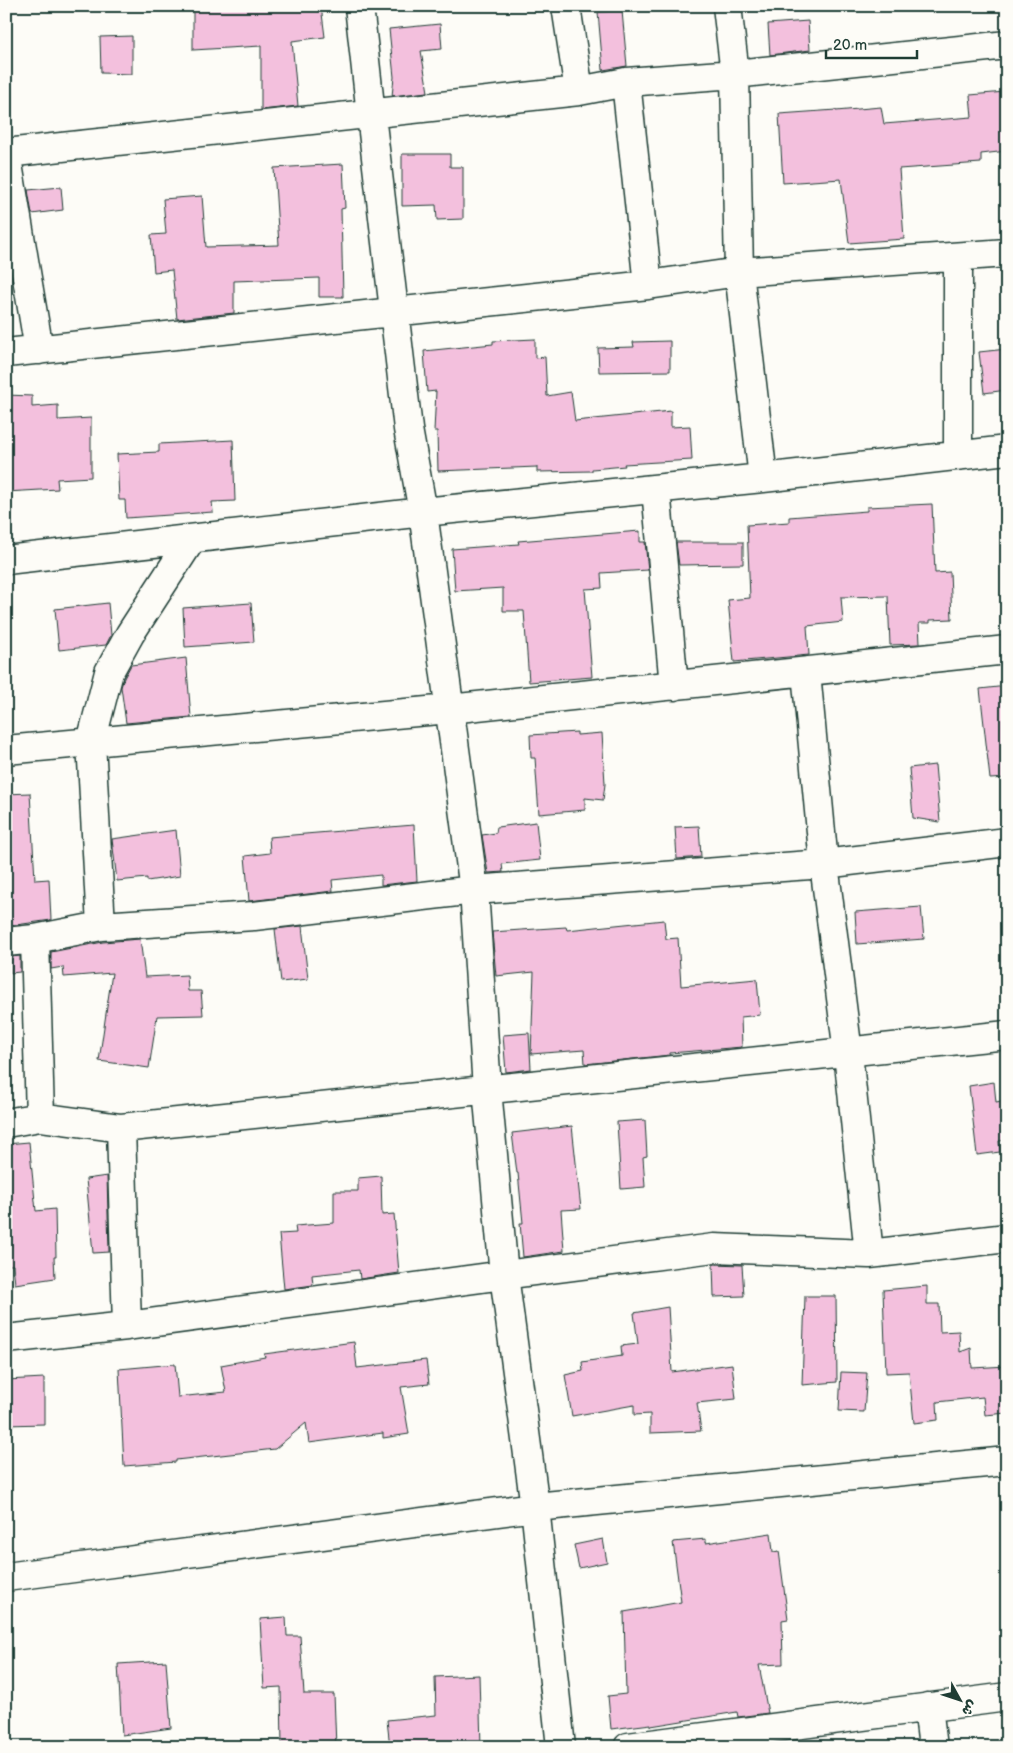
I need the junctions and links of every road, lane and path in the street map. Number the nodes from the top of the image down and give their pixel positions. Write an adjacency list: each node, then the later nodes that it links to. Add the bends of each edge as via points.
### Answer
1 (360, 6): 8 (street)
2 (566, 6): 7 (street)
3 (727, 6): 5 (street)
4 (1007, 45): 5 (street)
5 (735, 74): 6 (street); 12 (street)
6 (626, 82): 7 (street); 13 (street)
7 (579, 91): 8 (street)
8 (370, 115): 9 (street); 14 (street)
9 (6, 152): 15 (street)
10 (1007, 253): 11 (street)
11 (958, 257): 12 (street); 18 (street)
12 (739, 272): 13 (street); 19 (street)
13 (648, 285): 14 (street)
14 (394, 311): 15 (street); 21 (street)
15 (38, 350): 16 (street)
16 (6, 353)
17 (1007, 450): 18 (street)
18 (958, 456): 19 (street)
19 (763, 478): 20 (street)
20 (656, 489): 21 (street); 26 (street)
21 (422, 512): 22 (street); 27 (street)
22 (191, 540): 23 (street); 28 (street, via 109,672)
23 (6, 560)
24 (1007, 650): 25 (street)
25 (806, 672): 26 (street); 31 (street)
26 (674, 686): 27 (street)
27 (449, 709): 28 (street); 32 (street)
28 (91, 742): 29 (street); 33 (street)
29 (6, 750)
30 (1007, 842): 31 (street)
31 (824, 864): 32 (street); 37 (street)
32 (474, 890): 33 (street, via 254,916); 38 (street)
33 (101, 926): 34 (street)
34 (35, 939): 35 (street); 39 (street)
35 (6, 942)
36 (1007, 1035): 37 (street)
37 (848, 1053): 38 (street); 43 (street)
38 (487, 1089): 41 (street); 44 (street)
39 (40, 1117): 40 (street); 41 (street)
40 (6, 1123)
41 (120, 1128): 45 (street)
42 (1007, 1238): 43 (street)
43 (869, 1254): 44 (street, via 714,1248)
44 (504, 1274): 45 (street); 48 (street)
45 (128, 1326): 46 (street)
46 (6, 1339)
47 (1007, 1461): 48 (street)
48 (535, 1506): 49 (street); 52 (street)
49 (6, 1577)
50 (1007, 1697): 51 (street)
51 (928, 1707): 53 (street); 54 (street)
52 (561, 1747)
53 (628, 1747)
54 (933, 1747)

